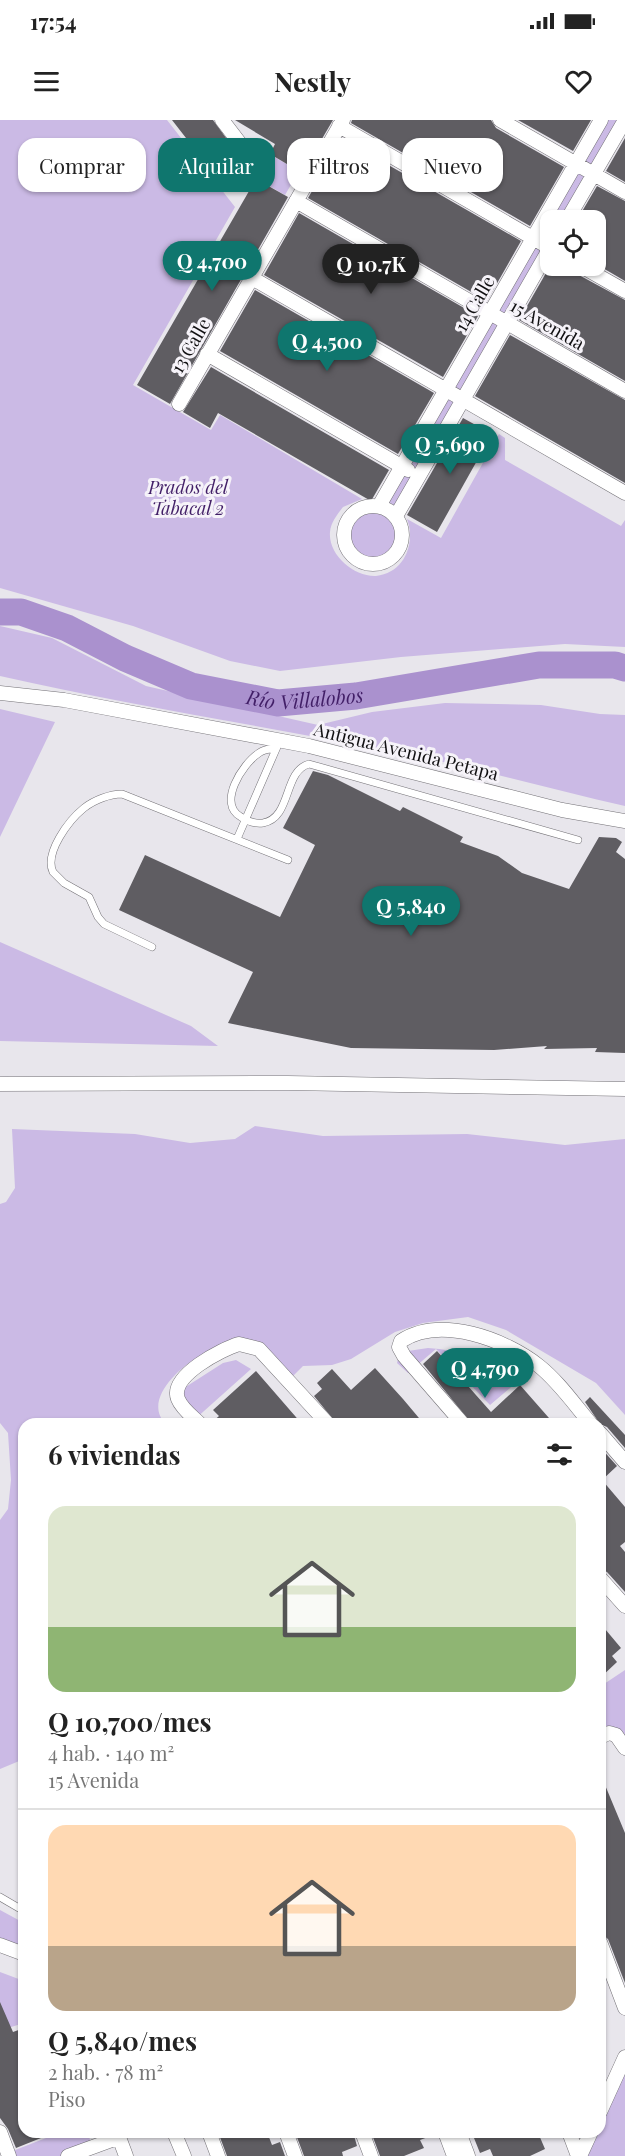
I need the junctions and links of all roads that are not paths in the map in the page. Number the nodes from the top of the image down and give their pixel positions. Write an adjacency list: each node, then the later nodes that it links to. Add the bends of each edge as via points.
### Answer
1 (500, 120): 7 (street)
2 (601, 120): 7 (street, 14 Calle)
3 (625, 120): 8 (street)
4 (226, 122): 6 (street)
5 (341, 123): 10 (street, 13 Calle); 12 (street)
6 (237, 138)
7 (576, 164): 8 (street); 12 (street, 14 Calle)
8 (594, 174): 9 (street); 11 (street)
9 (625, 192)
10 (296, 201): 16 (street, 13 Calle); 18 (street, 15 Avenida)
11 (573, 210)
12 (533, 238): 13 (street); 18 (street, 14 Calle)
13 (540, 242)
14 (540, 265): 19 (street, 14 Calle)
15 (599, 276): 17 (street)
16 (252, 278): 20 (street, 13 Calle); 21 (street)
17 (625, 291)
18 (490, 313): 19 (street, 15 Avenida); 21 (street, 14 Calle)
19 (507, 323): 22 (street, 15 Avenida); 23 (street, 14 Calle)
20 (207, 354): 24 (street, 13 Calle); 25 (street)
21 (446, 390): 23 (street); 25 (street, 14 Calle)
22 (625, 391)
23 (463, 400): 26 (street, 14 Calle); 27 (street)
24 (179, 404)
25 (402, 466): 26 (street); 28 (street, 14 Calle)
26 (419, 476): 29 (street, 14 Calle)
27 (625, 493)
28 (379, 506): 29 (street); 29 (street, via 359,508 345,524 345,544 355,559 382,563 397,552 403,534)
29 (396, 516)
30 (0, 693): 31 (street, Antigua Avenida Petapa, via 64,700)
31 (279, 744): 32 (lane); 32 (lane, via 254,757 232,791 230,808); 33 (street, Antigua Avenida Petapa)
32 (245, 819): 34 (lane); 35 (lane, via 260,823 270,820 278,813 298,771 309,764)
33 (625, 821)
34 (237, 839): 36 (lane); 37 (lane, via 122,794 111,794 84,808 71,822 51,856 53,872 89,897 104,924)
35 (578, 840)
36 (288, 860)
37 (152, 947)
38 (0, 1084): 39 (street, via 288,1083)
39 (625, 1089)
40 (194, 1418): 41 (street, via 180,1404 179,1388 195,1367 239,1344 259,1349)
41 (322, 1418)
42 (458, 1418): 43 (street, via 404,1356 399,1347 409,1336 462,1332 501,1344 537,1364)
43 (586, 1418)
44 (606, 1440): 45 (street)
45 (625, 1462)
46 (606, 1585): 47 (street)
47 (625, 1606)
48 (606, 1734): 49 (street, via 616,1735)
49 (625, 1748)
50 (0, 1897): 51 (lane)
51 (18, 1908)
52 (0, 1945): 53 (street)
53 (18, 1952)
54 (606, 1958): 55 (street)
55 (625, 2008)
56 (625, 2057): 57 (street)
57 (606, 2099)
58 (0, 2132): 70 (street)
59 (110, 2138): 71 (street)
60 (120, 2138): 72 (street)
61 (176, 2138): 73 (street)
62 (211, 2138): 74 (street)
63 (288, 2138): 75 (street)
64 (364, 2138): 76 (street)
65 (448, 2138): 69 (street)
66 (458, 2138): 69 (street)
67 (572, 2138): 77 (street)
68 (588, 2138): 77 (street)
69 (456, 2153)
70 (9, 2156)
71 (68, 2156)
72 (126, 2156)
73 (184, 2156)
74 (218, 2156)
75 (295, 2156)
76 (371, 2156)
77 (579, 2156)

